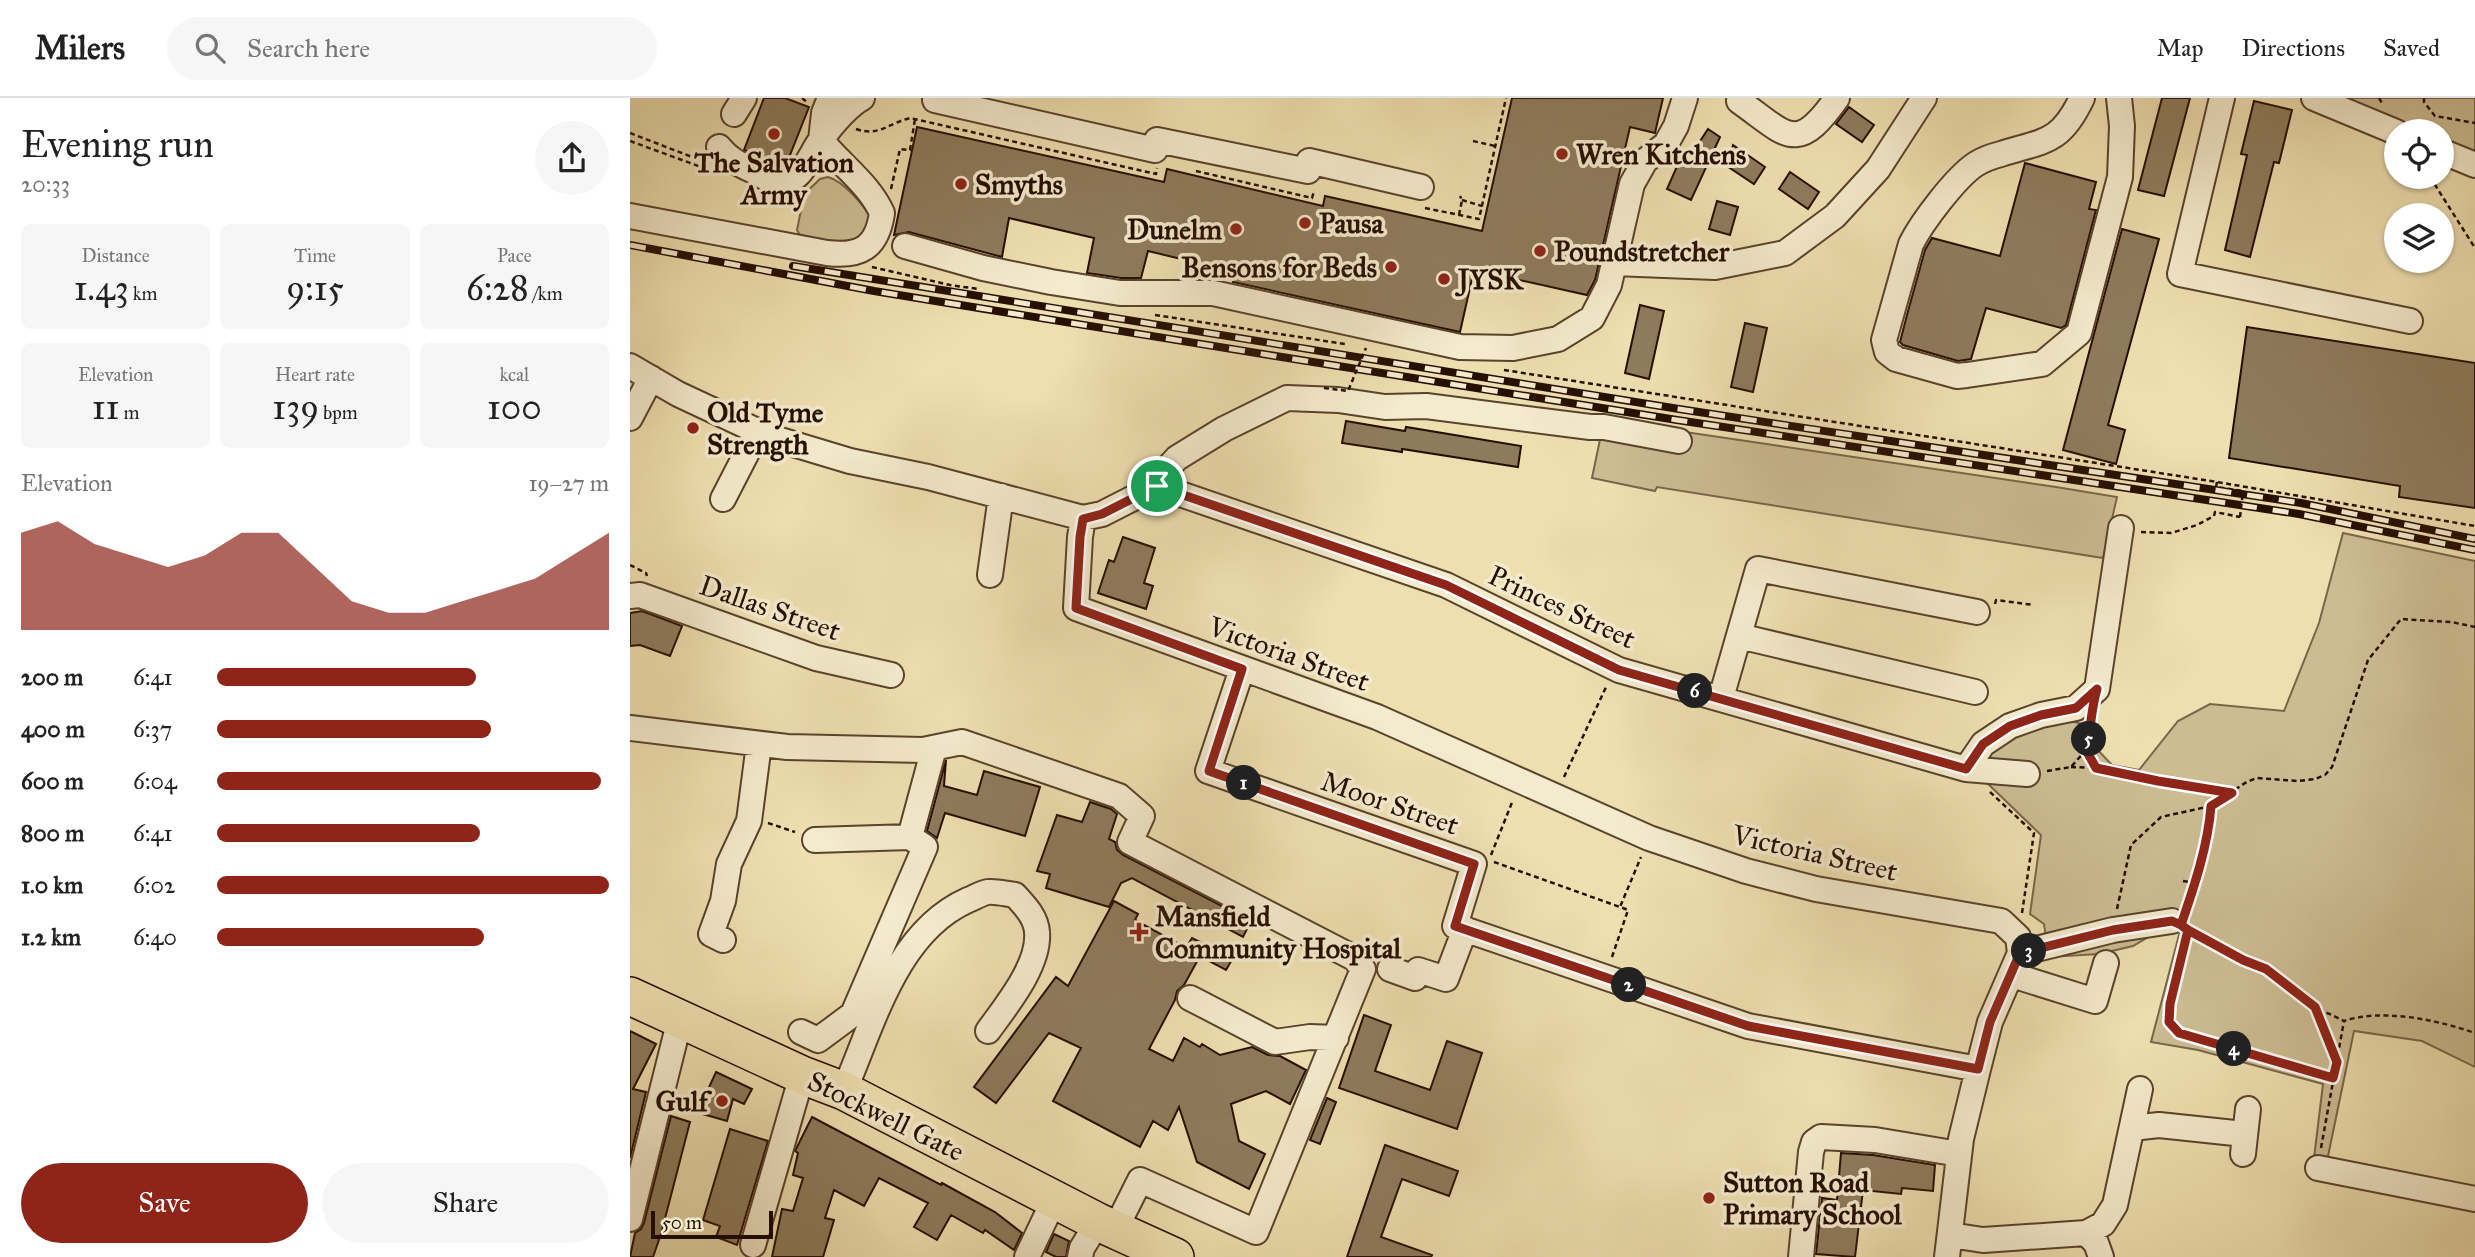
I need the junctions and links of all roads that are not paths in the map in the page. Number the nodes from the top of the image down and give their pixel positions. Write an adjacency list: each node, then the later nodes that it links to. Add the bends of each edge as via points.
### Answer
1 (830, 98): 13 (street)
2 (862, 98): 13 (street, via 851,104)
3 (1685, 98): 20 (street, via 1666,144 1645,161 1632,184)
4 (1837, 98): 11 (street, via 1821,121 1802,134 1786,135)
5 (1924, 98): 20 (street, via 1878,169 1835,216 1785,253 1714,267)
6 (2082, 98): 7 (street, via 2071,121 2046,142 1975,165 1917,233 1884,340 1887,352 1896,359 1967,376 2042,364 2078,332 2120,177)
7 (2119, 98)
8 (2222, 98): 21 (street, via 2180,274)
9 (2314, 98): 12 (street)
10 (935, 100): 17 (street, via 1155,150 1157,140 1308,171 1309,161)
11 (1739, 101)
12 (2384, 127)
13 (821, 140): 15 (street, via 801,172 782,183 732,161); 18 (street, via 864,184 882,213 875,237 860,251 842,255)
14 (2454, 156): 16 (street)
15 (718, 161)
16 (2475, 165)
17 (1421, 187)
18 (630, 216)
19 (905, 246): 20 (street, via 1051,282 1120,293 1213,293 1460,347 1513,348 1558,339 1592,318)
20 (1614, 264)
21 (2410, 321)
22 (640, 372): 23 (street); 24 (street)
23 (630, 418)
24 (758, 431): 27 (street, via 850,461); 28 (street)
25 (1679, 441): 26 (street, via 1604,427 1426,406 1385,407 1331,394 1287,398 1260,409 1177,458)
26 (1157, 486): 29 (street); 38 (street, Princes Street, via 1446,585 1615,668)
27 (1001, 496): 29 (street); 31 (street)
28 (723, 499)
29 (1083, 519): 35 (street, Victoria Street, via 1076,608)
30 (2121, 531): 42 (street, via 2097,689 2076,708 2010,726 1983,744)
31 (990, 575)
32 (630, 596): 36 (street, Dallas Street, via 640,595 816,658)
33 (1977, 611): 34 (street, via 1758,569)
34 (1739, 636): 37 (street); 38 (street)
35 (1242, 669): 47 (street, Moor Street, via 1209,771 1474,864 1455,926); 49 (street, Victoria Street, via 1377,717 1649,838 1746,871 1816,889 2001,921)
36 (891, 675)
37 (1975, 692)
38 (1721, 698): 42 (street, Princes Street)
39 (630, 728): 40 (street)
40 (759, 744): 41 (street); 48 (street, via 750,816 729,864 711,934)
41 (934, 748): 44 (street); 57 (street, via 962,742 1119,796 1142,816 1130,842 1354,958 1363,969)
42 (1966, 769): 43 (street, Princes Street)
43 (2027, 774)
44 (910, 838): 45 (street); 56 (street, via 925,848 853,1014 818,1041)
45 (815, 839)
46 (2181, 925): 49 (street, via 2113,930)
47 (1465, 929): 51 (street, via 1446,979 1418,970 1415,978); 58 (street, via 1748,1026)
48 (723, 940)
49 (2017, 955): 50 (street, Victoria Street, via 2095,1001); 58 (street, via 1990,1022)
50 (2106, 963)
51 (1390, 970)
52 (630, 996): 54 (highway, Stockwell Gate)
53 (1190, 998): 57 (street, via 1275,1042)
54 (680, 1019): 59 (highway, Stockwell Gate); 68 (street)
55 (988, 1031): 61 (street, via 1034,956 1037,932 1031,912 1015,895 987,892 954,906 930,924 906,952)
56 (802, 1032)
57 (1336, 1038): 69 (street, via 1256,1232 1140,1180)
58 (1978, 1069): 64 (street)
59 (802, 1075): 61 (highway, Stockwell Gate); 71 (street)
60 (2140, 1089): 63 (street)
61 (844, 1091): 67 (highway, Stockwell Gate)
62 (2248, 1109): 63 (street, via 2244,1144 2159,1125)
63 (2132, 1128): 70 (street, via 2115,1205 2103,1224)
64 (1959, 1154): 72 (street); 76 (street, via 1875,1140 1821,1137 1811,1152)
65 (2318, 1168): 66 (street)
66 (2475, 1199)
67 (1054, 1200): 69 (highway, Stockwell Gate); 73 (street)
68 (630, 1219)
69 (1118, 1232): 74 (street, via 1082,1248); 75 (highway, Stockwell Gate)
70 (2086, 1233): 72 (street); 77 (street)
71 (753, 1245)
72 (1948, 1246)
73 (1027, 1257)
74 (1080, 1257)
75 (1175, 1257)
76 (1801, 1257)
77 (2101, 1257)

